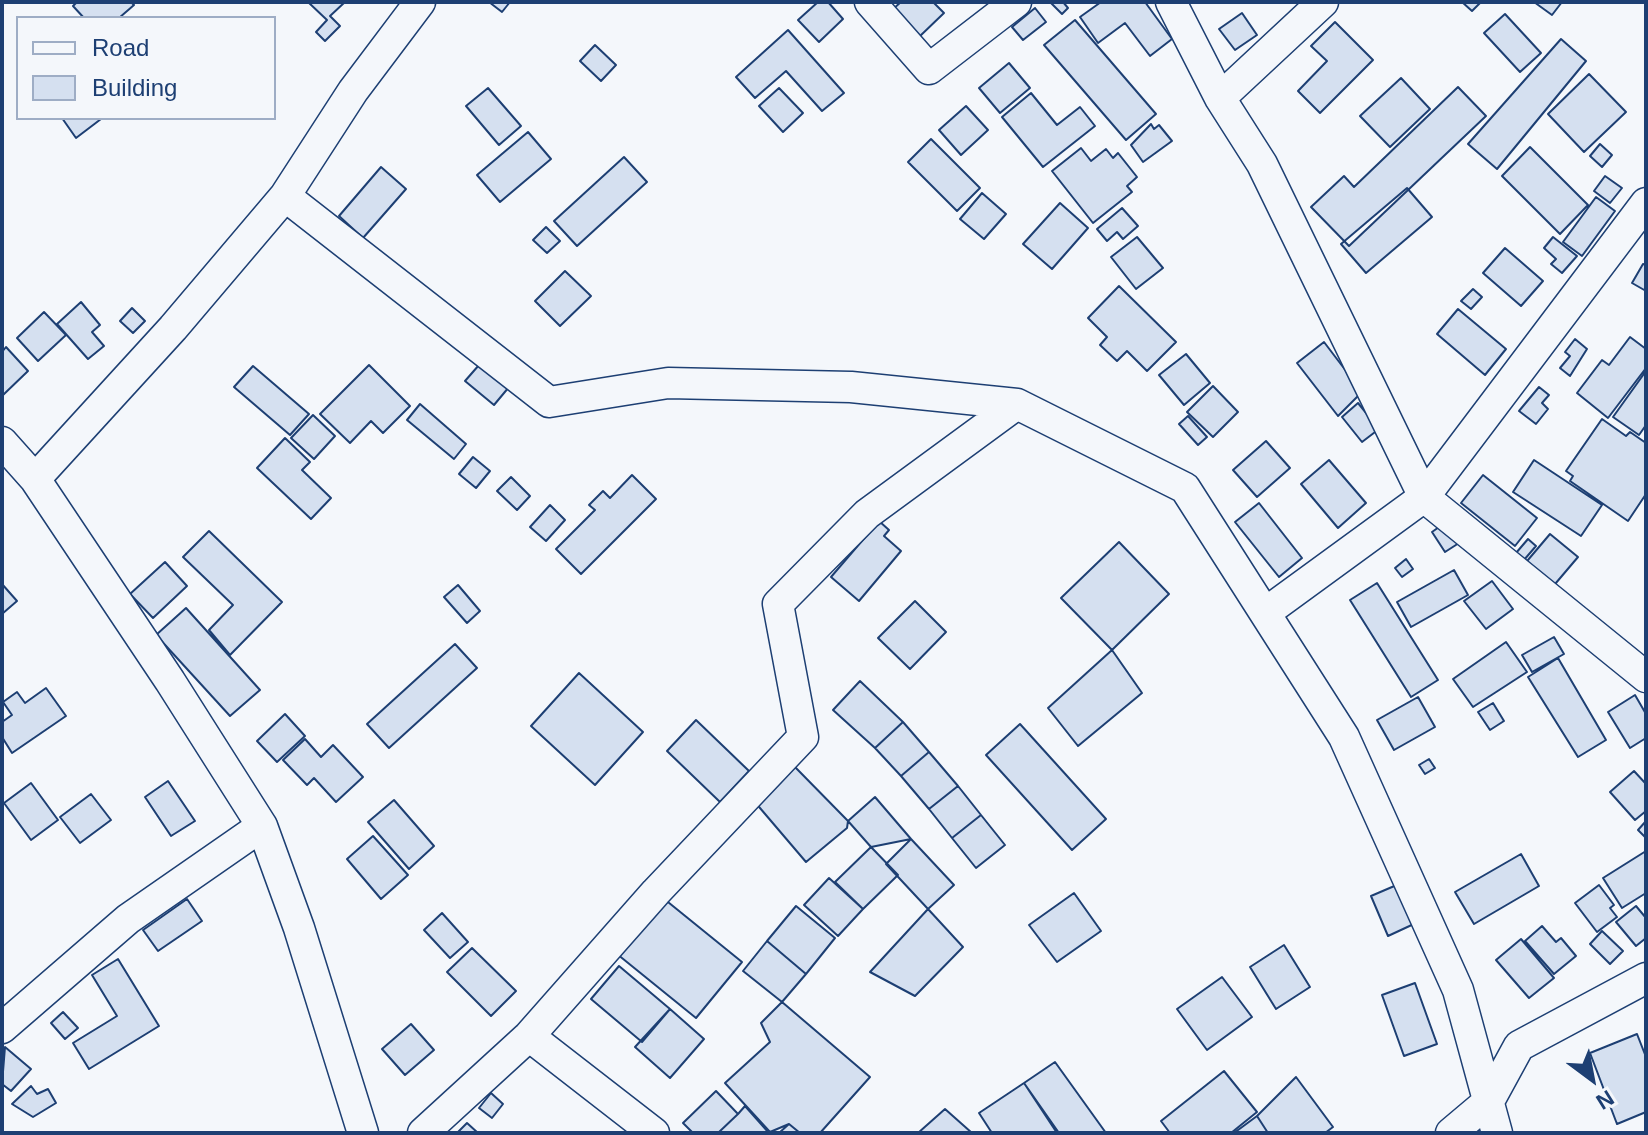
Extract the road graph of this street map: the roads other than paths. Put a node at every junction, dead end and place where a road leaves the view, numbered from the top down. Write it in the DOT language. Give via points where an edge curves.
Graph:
graph roads {
  1 [pos="420,2"];
  2 [pos="870,2"];
  3 [pos="1016,2"];
  4 [pos="1171,2"];
  5 [pos="1323,2"];
  6 [pos="1220,98"];
  7 [pos="285,196"];
  8 [pos="1646,203"];
  9 [pos="1017,404"];
  10 [pos="2,442"];
  11 [pos="35,479"];
  12 [pos="1424,497"];
  13 [pos="1265,613"];
  14 [pos="1646,677"];
  15 [pos="262,826"];
  16 [pos="1646,978"];
  17 [pos="2,1028"];
  18 [pos="529,1036"];
  19 [pos="1489,1101"];
  20 [pos="363,1133"];
  21 [pos="423,1133"];
  22 [pos="654,1133"];
  23 [pos="1451,1133"];
  24 [pos="1497,1133"];
  1 -- 7 [label="street" via="353,91"];
  2 -- 3 [label="street" via="929,69"];
  4 -- 6 [label="street"];
  5 -- 6 [label="street"];
  6 -- 12 [label="street" via="1262,164"];
  7 -- 9 [label="street" via="549,402 668,383 851,387"];
  7 -- 11 [label="street"];
  8 -- 12 [label="street"];
  9 -- 13 [label="street" via="1185,488"];
  9 -- 18 [label="street" via="867,514 778,604 803,737"];
  10 -- 11 [label="street"];
  11 -- 15 [label="street"];
  12 -- 13 [label="street"];
  12 -- 14 [label="street"];
  13 -- 19 [label="street" via="1344,737 1458,990"];
  15 -- 17 [label="street" via="128,919"];
  15 -- 20 [label="street"];
  16 -- 19 [label="street" via="1519,1046"];
  18 -- 21 [label="street"];
  18 -- 22 [label="street"];
  19 -- 23 [label="street"];
  19 -- 24 [label="street"];
}
